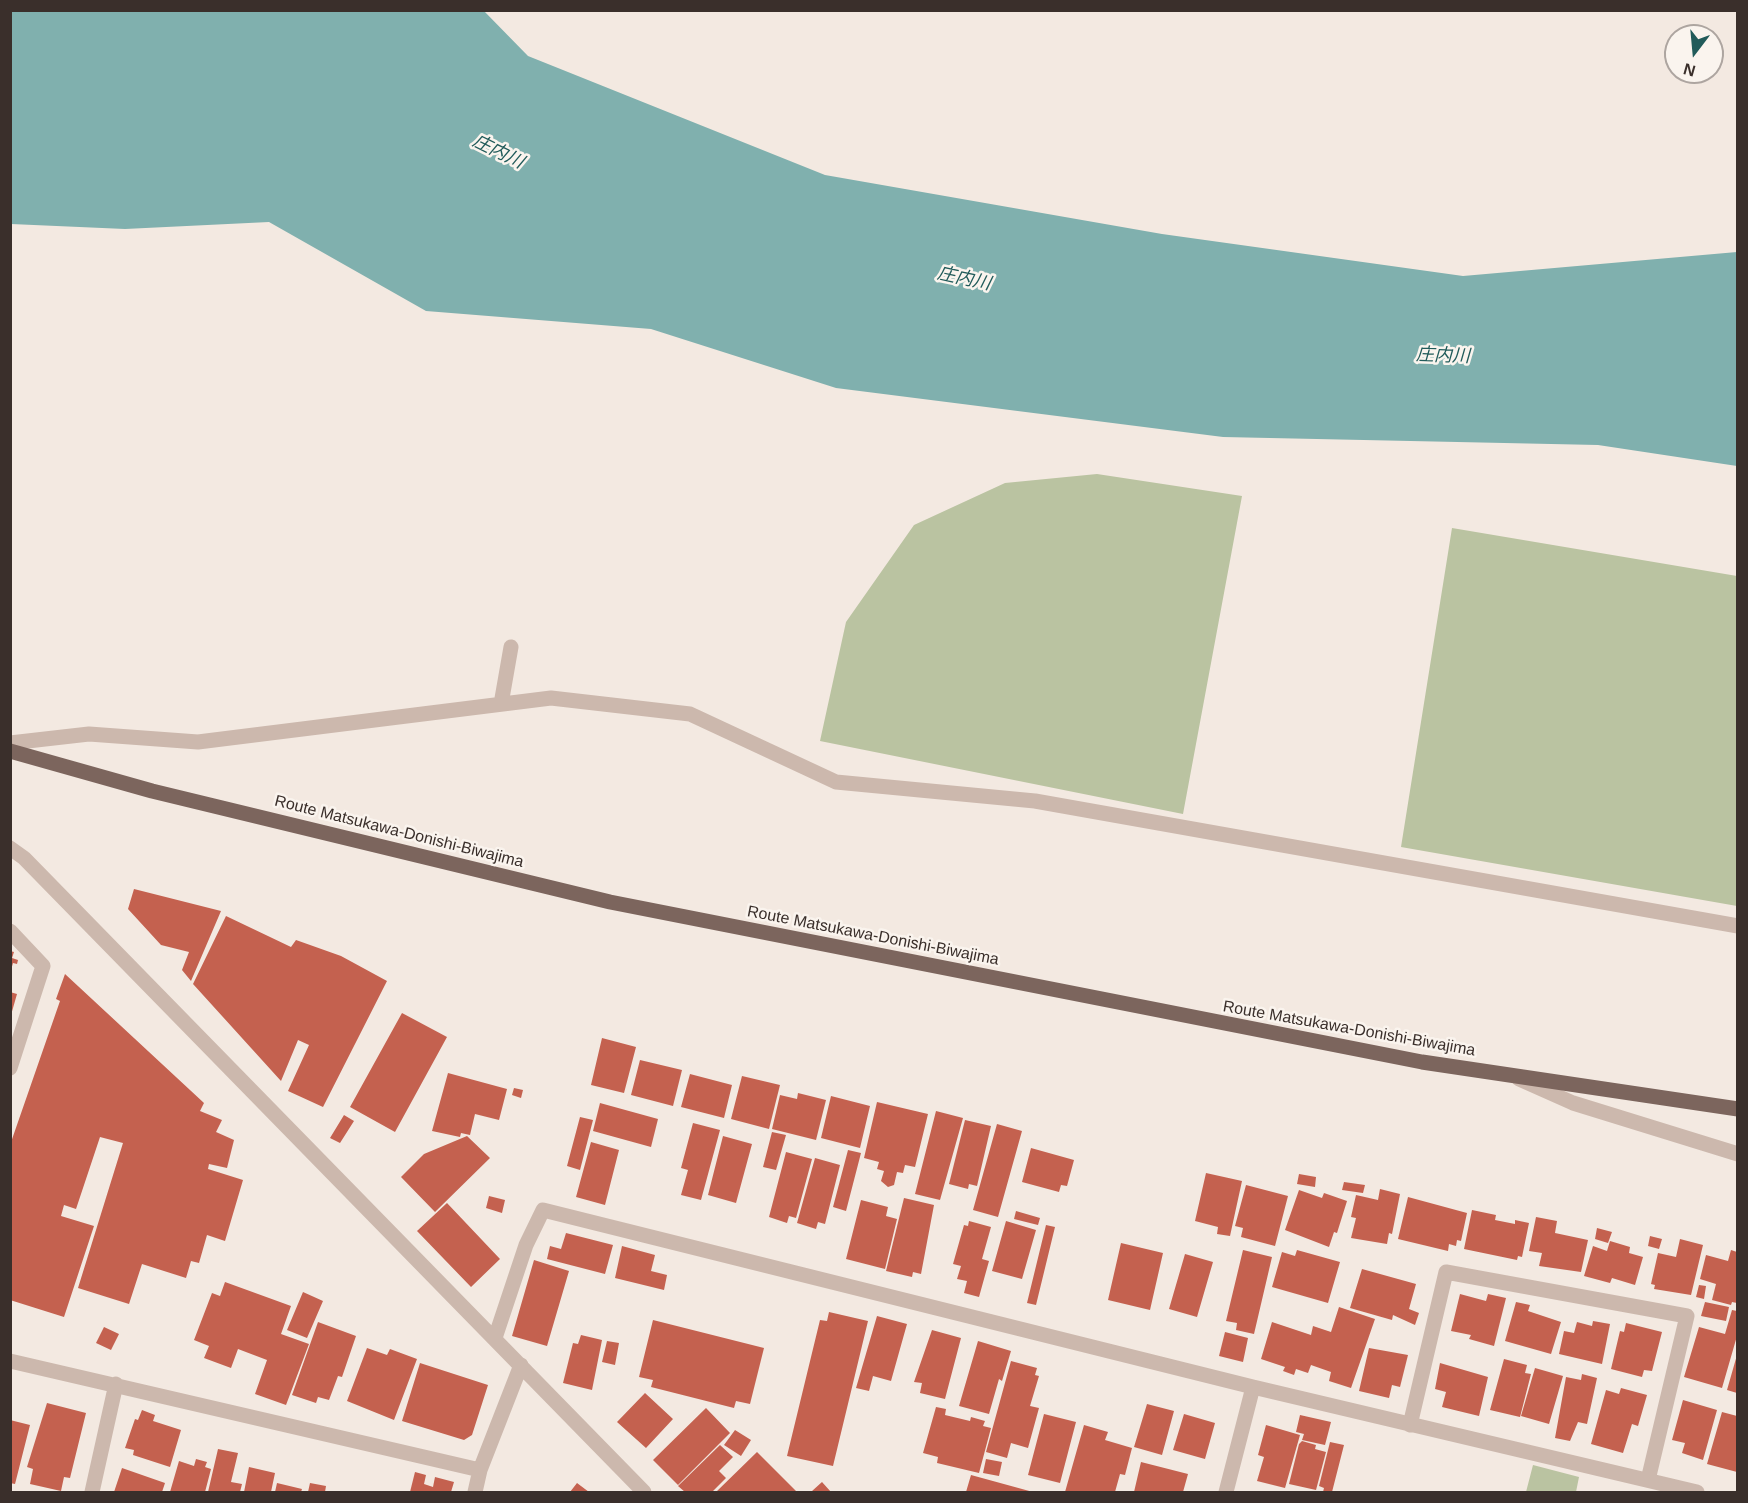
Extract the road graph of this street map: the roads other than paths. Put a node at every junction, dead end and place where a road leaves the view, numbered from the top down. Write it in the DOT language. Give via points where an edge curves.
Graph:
graph roads {
  1 [pos="511,647"];
  2 [pos="501,704"];
  3 [pos="10,743"];
  4 [pos="10,752"];
  5 [pos="10,848"];
  6 [pos="1737,926"];
  7 [pos="10,931"];
  8 [pos="10,1068"];
  9 [pos="1512,1076"];
  10 [pos="1737,1109"];
  11 [pos="1737,1154"];
  12 [pos="495,1338"];
  13 [pos="10,1361"];
  14 [pos="521,1365"];
  15 [pos="116,1384"];
  16 [pos="1253,1387"];
  17 [pos="1410,1425"];
  18 [pos="480,1470"];
  19 [pos="1648,1480"];
  20 [pos="92,1492"];
  21 [pos="475,1492"];
  22 [pos="644,1492"];
  23 [pos="1226,1492"];
  24 [pos="1697,1492"];
  1 -- 2 [label="street"];
  2 -- 3 [label="street" via="198,742 89,734"];
  2 -- 6 [label="street" via="551,698 690,714 836,782 1035,801"];
  4 -- 9 [label="main road, Route Matsukawa-Donishi-Biwajima" via="152,791 610,902 1273,1034"];
  5 -- 12 [label="street"];
  7 -- 8 [label="street" via="43,966"];
  9 -- 10 [label="main road, Route Matsukawa-Donishi-Biwajima"];
  9 -- 11 [label="street" via="1572,1103"];
  12 -- 14 [label="street"];
  12 -- 16 [label="street" via="526,1245 543,1209"];
  13 -- 15 [label="street"];
  14 -- 18 [label="street"];
  14 -- 22 [label="street"];
  15 -- 18 [label="street"];
  15 -- 20 [label="street"];
  16 -- 17 [label="street"];
  16 -- 23 [label="street"];
  17 -- 19 [label="street"];
  17 -- 19 [label="street" via="1446,1272 1687,1316"];
  18 -- 21 [label="street"];
  19 -- 24 [label="street"];
}
